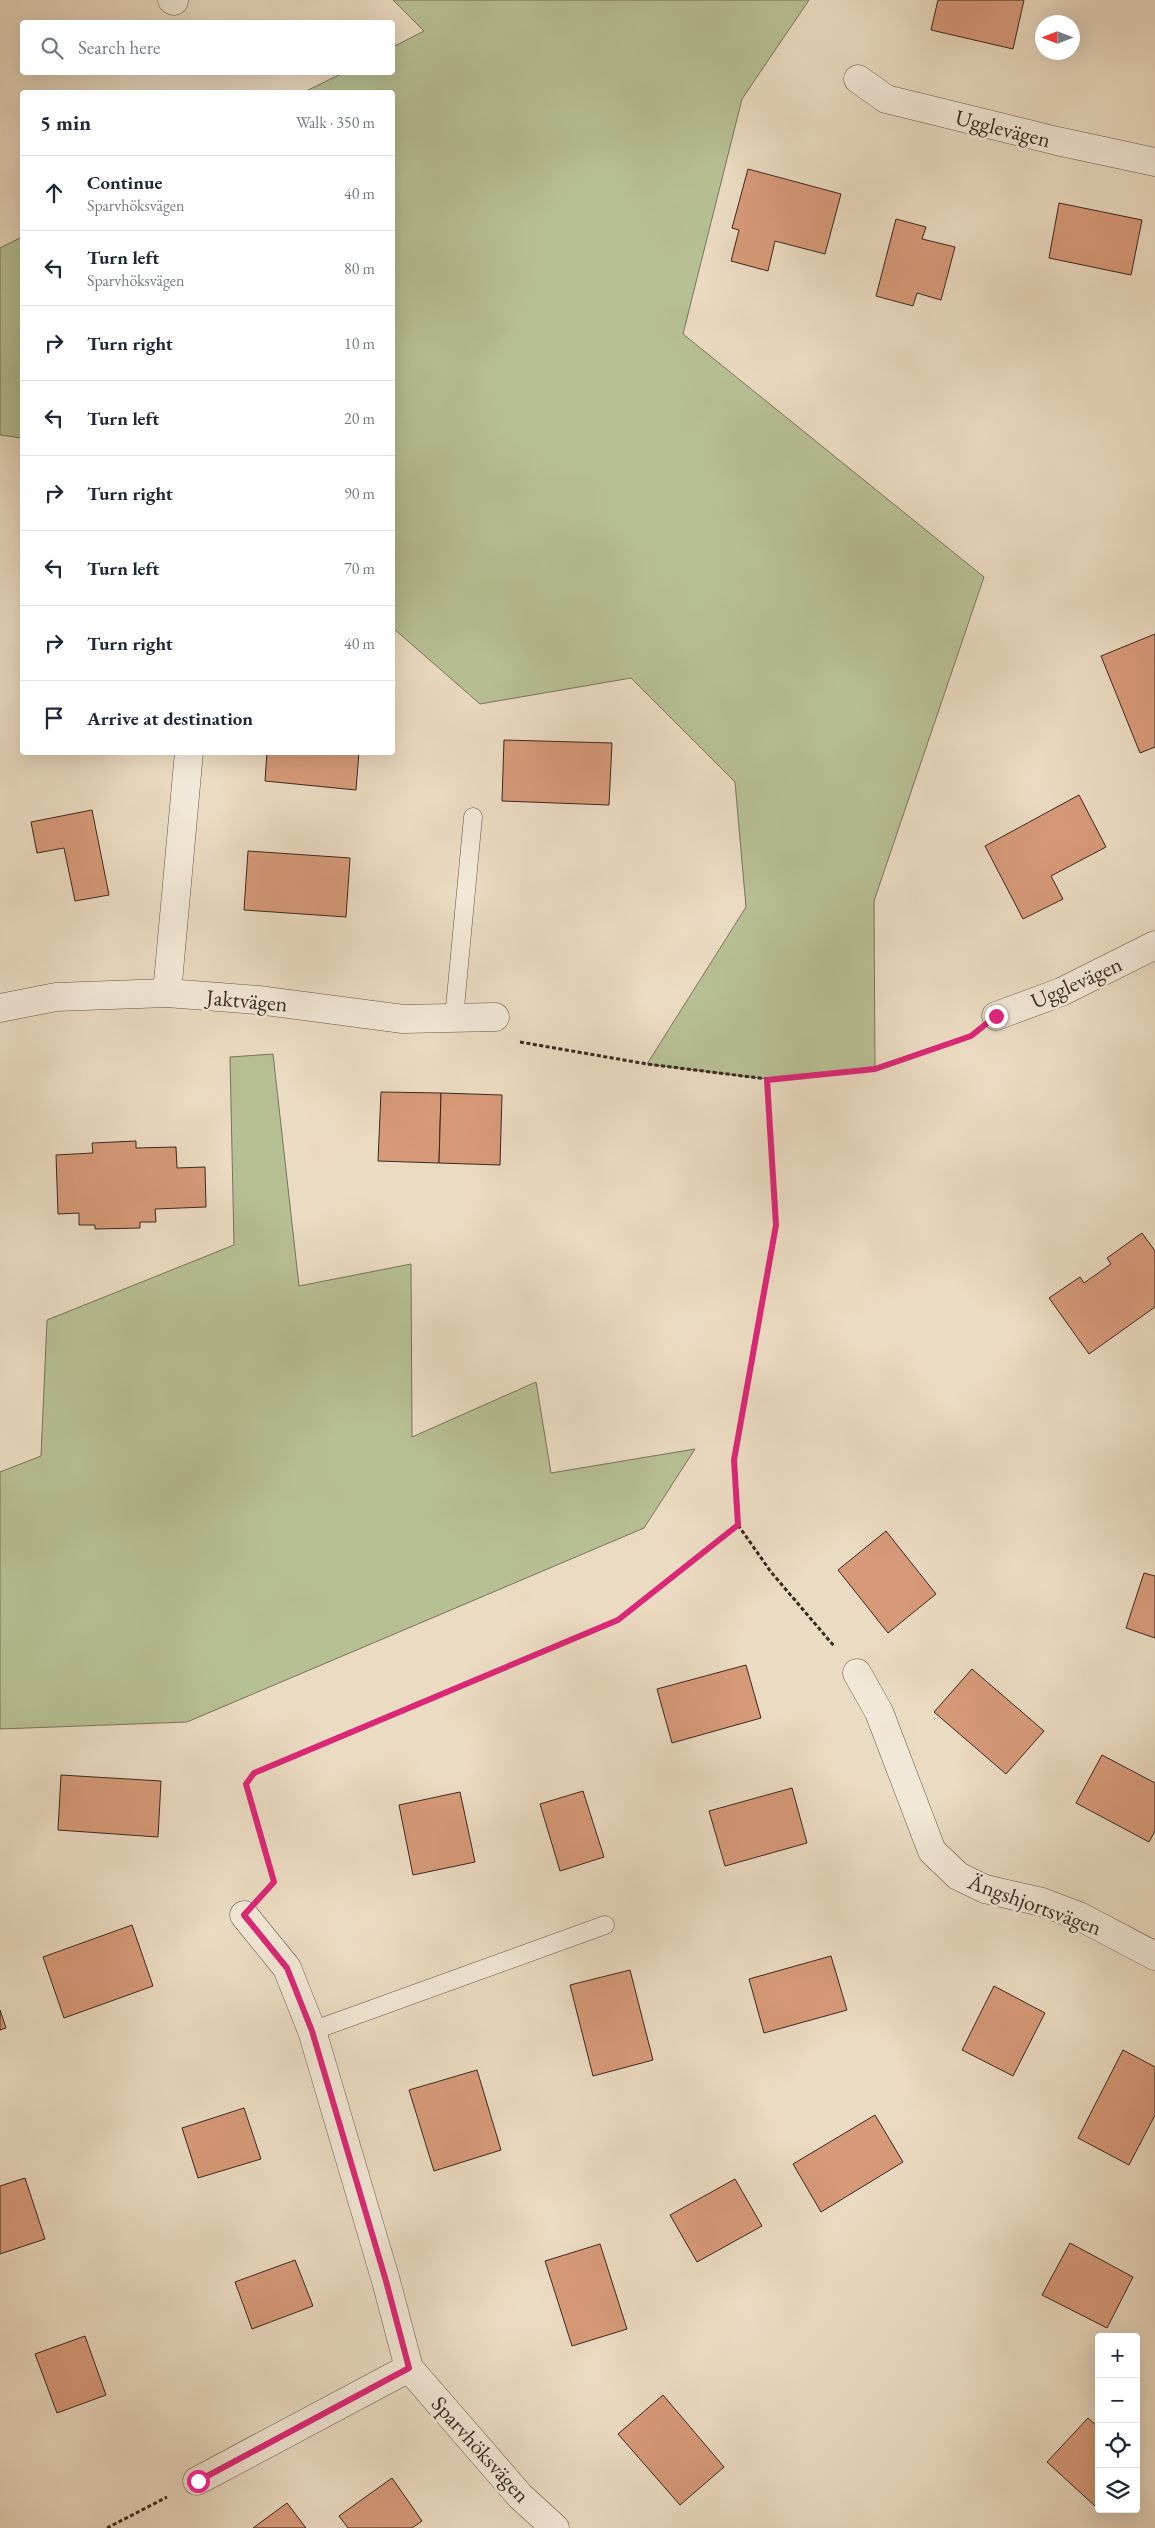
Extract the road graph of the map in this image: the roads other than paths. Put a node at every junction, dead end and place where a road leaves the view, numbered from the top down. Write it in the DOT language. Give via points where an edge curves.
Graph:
graph roads {
  1 [pos="858,79"];
  2 [pos="1155,162"];
  3 [pos="189,755"];
  4 [pos="472,817"];
  5 [pos="1155,945"];
  6 [pos="167,993"];
  7 [pos="0,1008"];
  8 [pos="996,1016"];
  9 [pos="495,1017"];
  10 [pos="454,1018"];
  11 [pos="857,1673"];
  12 [pos="244,1915"];
  13 [pos="605,1925"];
  14 [pos="1155,1956"];
  15 [pos="312,2031"];
  16 [pos="409,2368"];
  17 [pos="198,2481"];
  18 [pos="555,2528"];
  1 -- 2 [label="street, Ugglevägen" via="886,99 1057,142"];
  3 -- 6 [label="street"];
  4 -- 10 [label="lane"];
  5 -- 8 [label="street, Ugglevägen" via="1061,992"];
  6 -- 7 [label="street, Jaktvägen" via="56,997"];
  6 -- 10 [label="street, Jaktvägen" via="258,1000 403,1019"];
  9 -- 10 [label="street, Jaktvägen"];
  11 -- 14 [label="street, Ängshjortsvägen" via="879,1712 932,1851 958,1876 985,1889 1042,1902 1079,1916"];
  12 -- 15 [label="street, Sparvhöksvägen" via="287,1968"];
  13 -- 15 [label="lane"];
  15 -- 16 [label="street, Sparvhöksvägen"];
  16 -- 17 [label="street"];
  16 -- 18 [label="street, Sparvhöksvägen" via="520,2496"];
}
